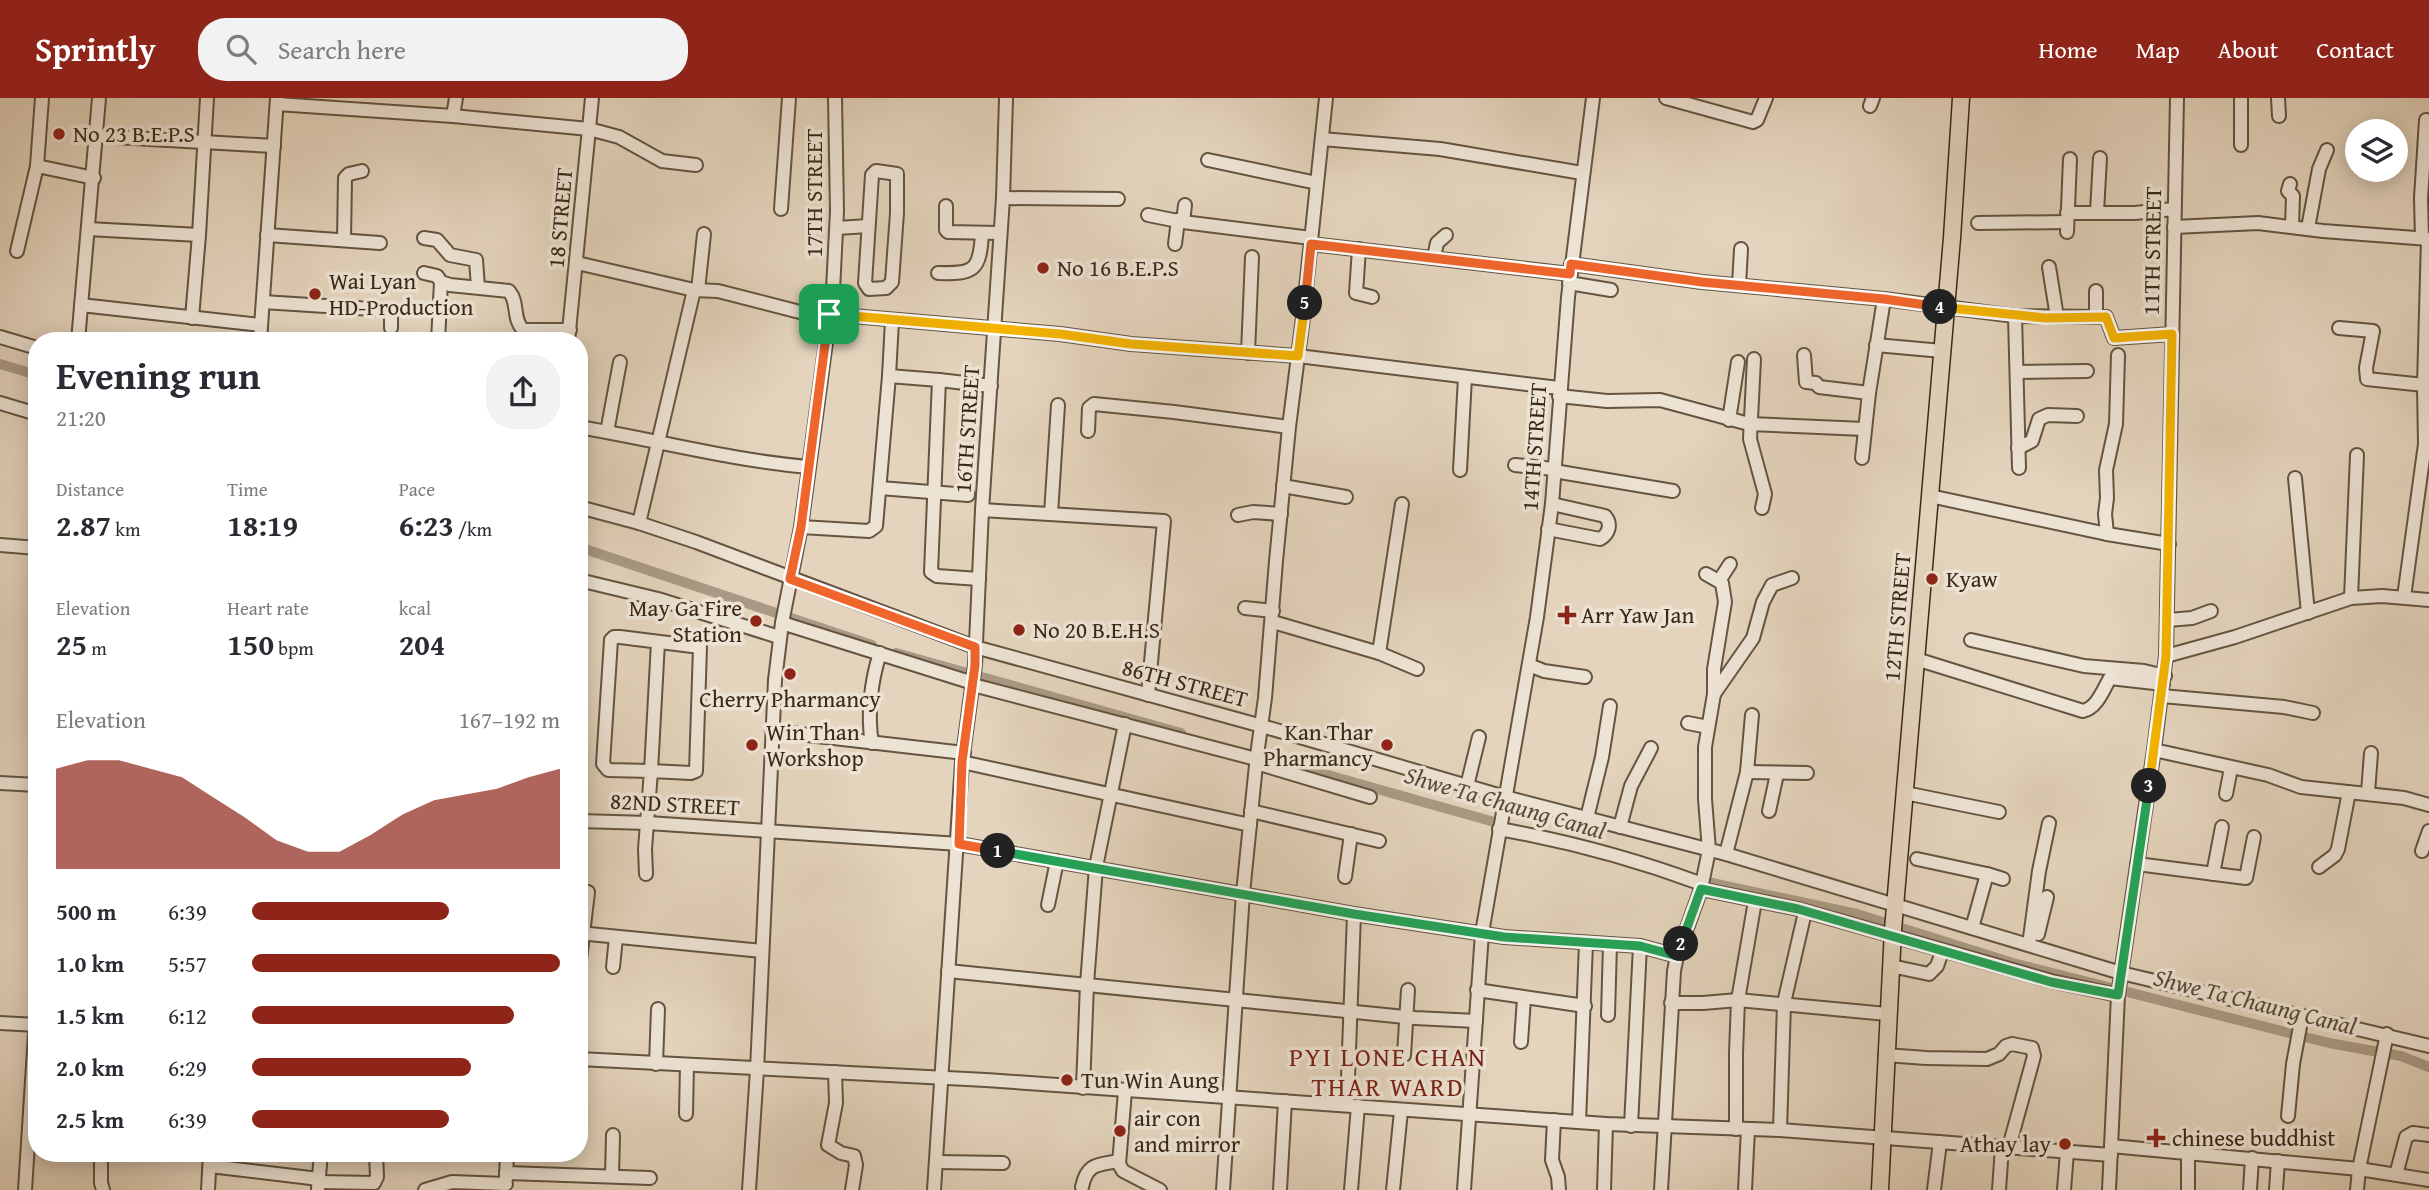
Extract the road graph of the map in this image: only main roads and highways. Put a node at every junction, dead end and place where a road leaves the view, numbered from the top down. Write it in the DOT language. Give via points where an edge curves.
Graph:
graph roads {
  1 [pos="1961,98"];
  2 [pos="1880,1190"];
  1 -- 2 [label="main road, 12TH STREET" via="1887,1014"];
}
